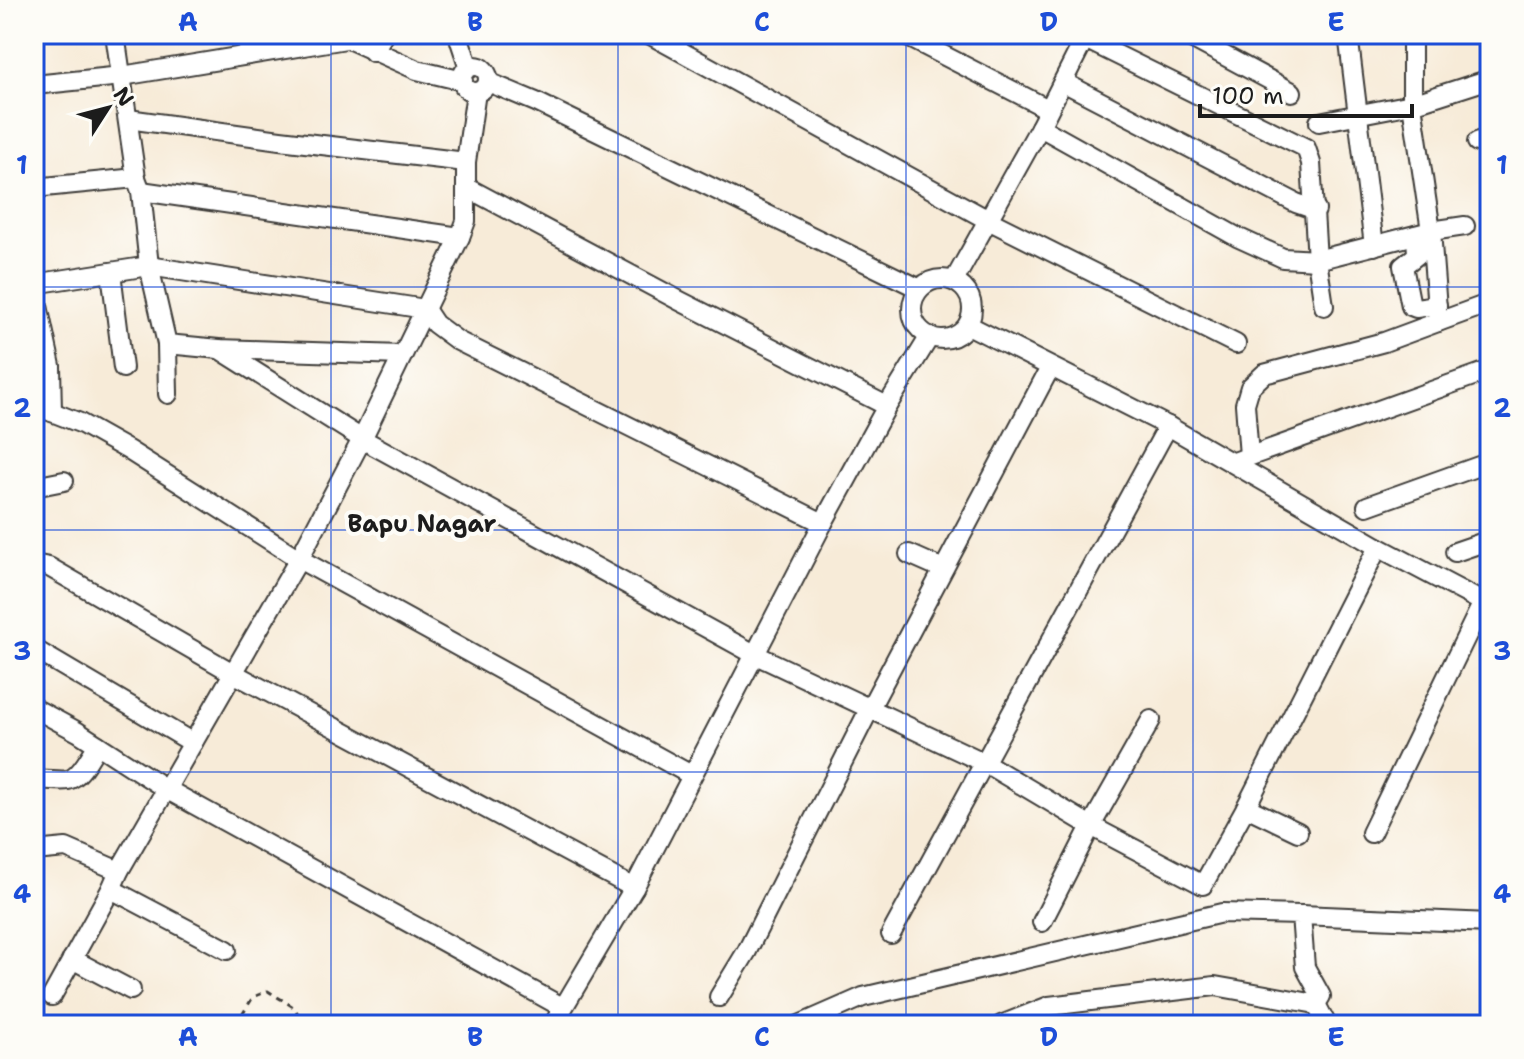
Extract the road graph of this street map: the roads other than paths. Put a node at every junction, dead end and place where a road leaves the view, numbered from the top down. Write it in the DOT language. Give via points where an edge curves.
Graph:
graph roads {
  1 [pos="115,34"];
  2 [pos="384,34"];
  3 [pos="461,34"];
  4 [pos="649,34"];
  5 [pos="902,34"];
  6 [pos="1184,34"];
  7 [pos="1348,34"];
  8 [pos="1412,34"];
  9 [pos="1086,36"];
  10 [pos="342,37"];
  11 [pos="373,52"];
  12 [pos="122,76"];
  13 [pos="1490,79"];
  14 [pos="474,81"];
  15 [pos="1063,82"];
  16 [pos="34,85"];
  17 [pos="1292,92"];
  18 [pos="1412,104"];
  19 [pos="1048,109"];
  20 [pos="1357,114"];
  21 [pos="128,119"];
  22 [pos="1319,122"];
  23 [pos="1040,127"];
  24 [pos="466,162"];
  25 [pos="138,185"];
  26 [pos="466,187"];
  27 [pos="34,188"];
  28 [pos="1316,210"];
  29 [pos="988,220"];
  30 [pos="1465,226"];
  31 [pos="1424,233"];
  32 [pos="460,237"];
  33 [pos="1374,246"];
  34 [pos="1317,260"];
  35 [pos="149,266"];
  36 [pos="111,272"];
  37 [pos="954,281"];
  38 [pos="34,285"];
  39 [pos="918,288"];
  40 [pos="1490,303"];
  41 [pos="1324,306"];
  42 [pos="425,309"];
  43 [pos="1437,314"];
  44 [pos="968,325"];
  45 [pos="930,336"];
  46 [pos="167,344"];
  47 [pos="1236,344"];
  48 [pos="219,349"];
  49 [pos="402,355"];
  50 [pos="123,368"];
  51 [pos="1050,368"];
  52 [pos="1490,370"];
  53 [pos="168,394"];
  54 [pos="34,405"];
  55 [pos="887,406"];
  56 [pos="52,412"];
  57 [pos="1168,426"];
  58 [pos="362,439"];
  59 [pos="1242,459"];
  60 [pos="1490,462"];
  61 [pos="64,481"];
  62 [pos="34,487"];
  63 [pos="1367,506"];
  64 [pos="823,523"];
  65 [pos="1490,540"];
  66 [pos="1378,547"];
  67 [pos="1455,552"];
  68 [pos="909,554"];
  69 [pos="299,559"];
  70 [pos="34,564"];
  71 [pos="943,569"];
  72 [pos="1487,604"];
  73 [pos="34,649"];
  74 [pos="756,655"];
  75 [pos="233,673"];
  76 [pos="34,708"];
  77 [pos="870,708"];
  78 [pos="1151,720"];
  79 [pos="193,743"];
  80 [pos="98,745"];
  81 [pos="985,763"];
  82 [pos="691,775"];
  83 [pos="34,780"];
  84 [pos="166,789"];
  85 [pos="1246,807"];
  86 [pos="1091,826"];
  87 [pos="1298,832"];
  88 [pos="1371,833"];
  89 [pos="34,851"];
  90 [pos="119,871"];
  91 [pos="634,888"];
  92 [pos="111,889"];
  93 [pos="1301,915"];
  94 [pos="1042,922"];
  95 [pos="1490,923"];
  96 [pos="891,934"];
  97 [pos="227,950"];
  98 [pos="72,959"];
  99 [pos="131,990"];
  100 [pos="52,996"];
  101 [pos="719,997"];
  102 [pos="1316,1004"];
  103 [pos="562,1007"];
  104 [pos="553,1025"];
  105 [pos="799,1025"];
  106 [pos="1001,1025"];
  107 [pos="1327,1025"];
  1 -- 12 [label="street"];
  2 -- 11 [label="street"];
  3 -- 14 [label="street"];
  4 -- 29 [label="street"];
  5 -- 19 [label="street"];
  6 -- 17 [label="street"];
  7 -- 20 [label="street"];
  8 -- 18 [label="street"];
  9 -- 15 [label="street"];
  9 -- 28 [label="street" via="1303,146 1310,156"];
  10 -- 11 [label="street"];
  10 -- 12 [label="street"];
  11 -- 14 [label="street" via="417,70"];
  12 -- 16 [label="street"];
  12 -- 21 [label="street"];
  13 -- 18 [label="street"];
  14 -- 24 [label="street"];
  14 -- 39 [label="street" via="536,102"];
  15 -- 19 [label="street"];
  15 -- 28 [label="street"];
  18 -- 20 [label="street"];
  18 -- 31 [label="street"];
  19 -- 23 [label="street"];
  20 -- 22 [label="street"];
  20 -- 33 [label="street"];
  21 -- 24 [label="street"];
  21 -- 25 [label="street"];
  23 -- 29 [label="street"];
  23 -- 34 [label="street" via="1270,253"];
  24 -- 26 [label="street"];
  25 -- 27 [label="street"];
  25 -- 32 [label="street"];
  25 -- 35 [label="street"];
  26 -- 32 [label="street" via="466,221"];
  26 -- 55 [label="street"];
  28 -- 34 [label="street"];
  29 -- 37 [label="street"];
  29 -- 47 [label="street"];
  30 -- 31 [label="street"];
  31 -- 33 [label="street"];
  31 -- 43 [label="street"];
  31 -- 43 [label="street" via="1417,255 1403,266 1411,306"];
  32 -- 42 [label="street"];
  33 -- 34 [label="street"];
  34 -- 41 [label="street"];
  35 -- 36 [label="street"];
  35 -- 42 [label="street"];
  35 -- 46 [label="street"];
  36 -- 38 [label="street"];
  36 -- 50 [label="street"];
  37 -- 39 [label="street" via="932,280"];
  37 -- 44 [label="street" via="971,300"];
  38 -- 56 [label="street" via="51,366"];
  39 -- 45 [label="street" via="913,319"];
  40 -- 43 [label="street"];
  42 -- 49 [label="street"];
  42 -- 64 [label="street" via="458,341"];
  43 -- 59 [label="street" via="1384,342 1264,374 1250,387 1245,404"];
  44 -- 45 [label="street" via="951,338"];
  44 -- 51 [label="street"];
  45 -- 55 [label="street"];
  46 -- 48 [label="street"];
  46 -- 53 [label="street"];
  48 -- 49 [label="street"];
  48 -- 58 [label="street"];
  49 -- 58 [label="street"];
  51 -- 57 [label="street"];
  51 -- 71 [label="street"];
  52 -- 59 [label="street"];
  54 -- 56 [label="street"];
  55 -- 64 [label="street"];
  56 -- 69 [label="street" via="128,450"];
  57 -- 59 [label="street"];
  57 -- 81 [label="street"];
  58 -- 69 [label="street"];
  58 -- 74 [label="street"];
  59 -- 66 [label="street"];
  60 -- 63 [label="street"];
  61 -- 62 [label="street"];
  64 -- 74 [label="street"];
  65 -- 67 [label="street"];
  66 -- 72 [label="street"];
  66 -- 85 [label="street"];
  68 -- 71 [label="street"];
  69 -- 75 [label="street"];
  69 -- 82 [label="street"];
  70 -- 75 [label="street" via="49,567"];
  71 -- 77 [label="street"];
  72 -- 88 [label="street"];
  73 -- 79 [label="street"];
  74 -- 77 [label="street"];
  74 -- 82 [label="street"];
  75 -- 79 [label="street"];
  75 -- 91 [label="street"];
  76 -- 80 [label="street"];
  77 -- 81 [label="street"];
  77 -- 101 [label="street"];
  78 -- 86 [label="street"];
  79 -- 84 [label="street"];
  80 -- 83 [label="street" via="76,776"];
  80 -- 84 [label="street"];
  81 -- 86 [label="street"];
  81 -- 96 [label="street"];
  82 -- 91 [label="street"];
  84 -- 90 [label="street"];
  84 -- 103 [label="street"];
  85 -- 86 [label="street" via="1203,885"];
  85 -- 87 [label="street"];
  86 -- 94 [label="street"];
  89 -- 90 [label="street" via="66,848"];
  90 -- 92 [label="street"];
  91 -- 103 [label="street"];
  92 -- 97 [label="street"];
  92 -- 98 [label="street"];
  93 -- 95 [label="street"];
  93 -- 102 [label="street" via="1305,967 1321,996"];
  93 -- 105 [label="street" via="1222,913 863,997"];
  98 -- 99 [label="street"];
  98 -- 100 [label="street"];
  102 -- 106 [label="street" via="1215,986 1049,1006"];
  102 -- 107 [label="street"];
  103 -- 104 [label="street"];
}
